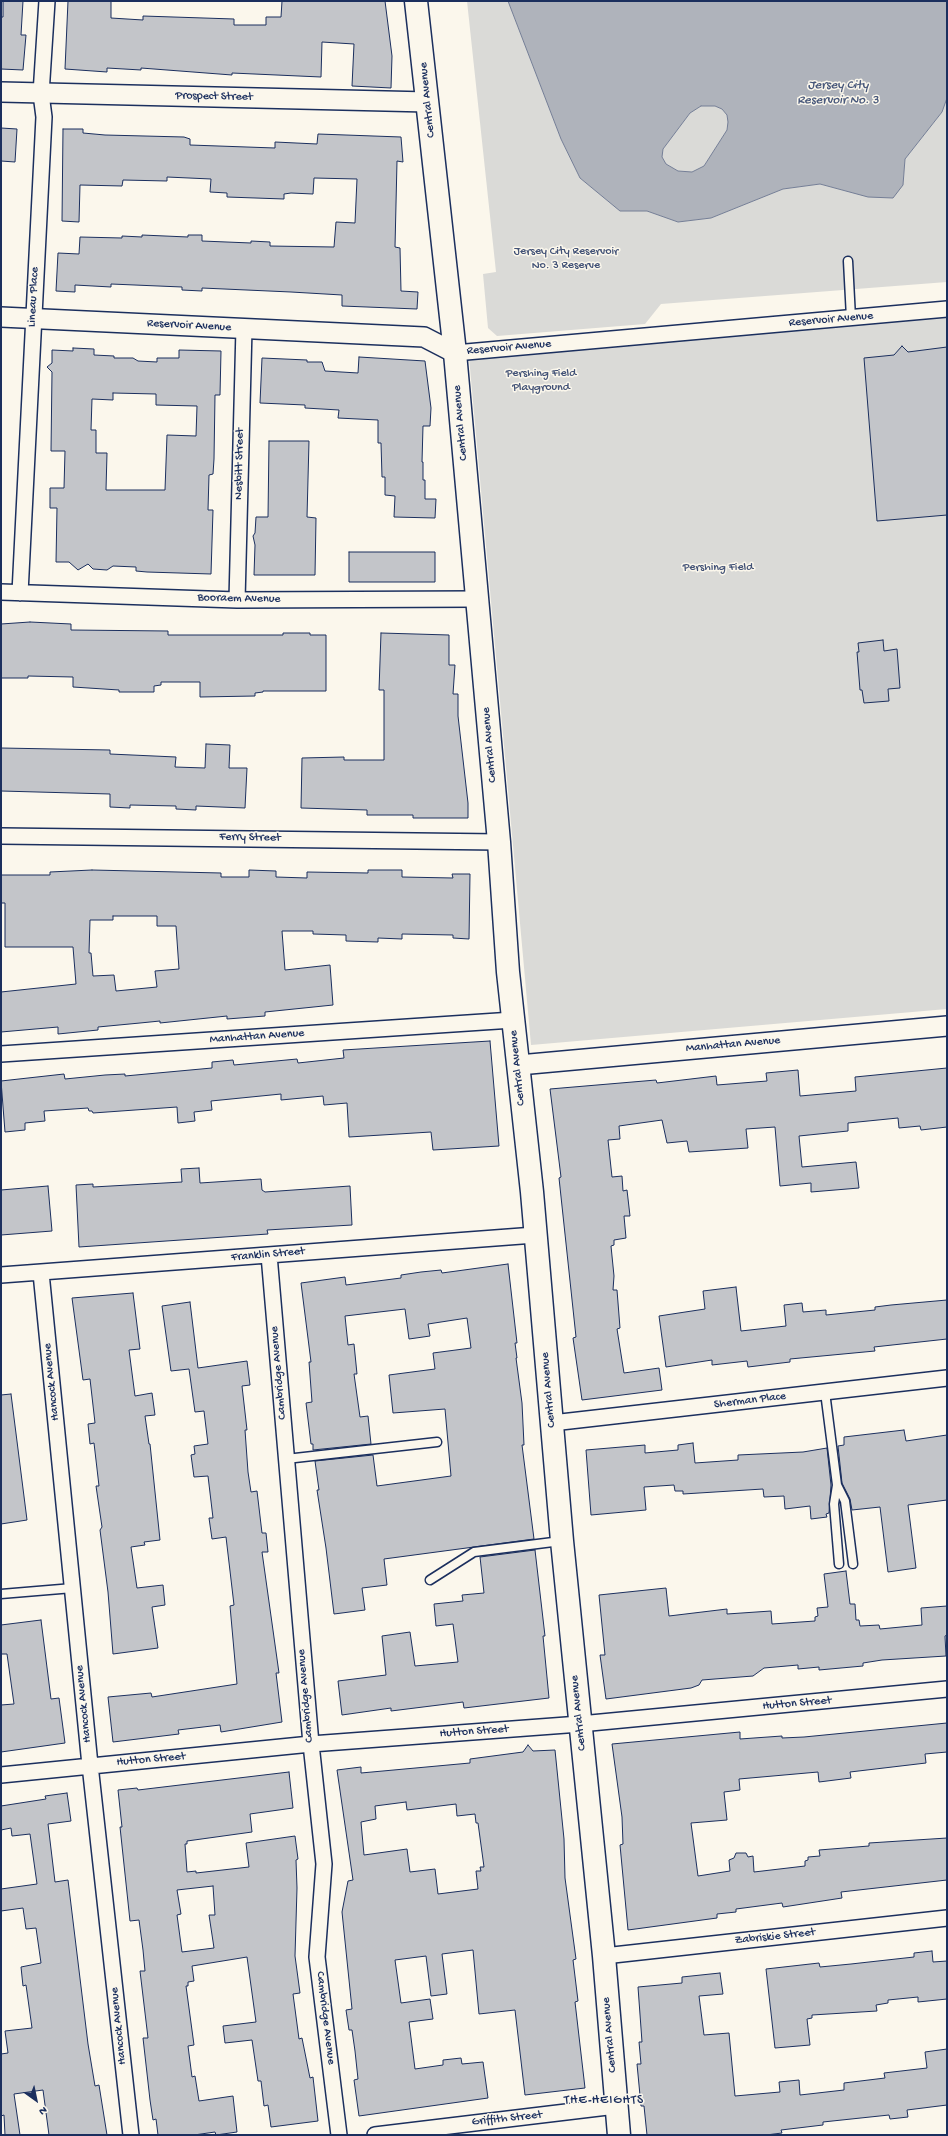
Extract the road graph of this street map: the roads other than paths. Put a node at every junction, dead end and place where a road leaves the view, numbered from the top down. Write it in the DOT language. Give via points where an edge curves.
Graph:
graph roads {
  1 [pos="47,1"];
  2 [pos="416,1"];
  3 [pos="1,92"];
  4 [pos="41,94"];
  5 [pos="428,102"];
  6 [pos="848,261"];
  7 [pos="947,310"];
  8 [pos="1,317"];
  9 [pos="851,318"];
  10 [pos="32,319"];
  11 [pos="244,328"];
  12 [pos="455,353"];
  13 [pos="1,592"];
  14 [pos="20,593"];
  15 [pos="477,599"];
  16 [pos="237,600"];
  17 [pos="1,836"];
  18 [pos="500,842"];
  19 [pos="513,1020"];
  20 [pos="947,1026"];
  21 [pos="1,1054"];
  22 [pos="519,1065"];
  23 [pos="535,1235"];
  24 [pos="269,1255"];
  25 [pos="41,1273"];
  26 [pos="1,1275"];
  27 [pos="947,1378"];
  28 [pos="825,1392"];
  29 [pos="552,1423"];
  30 [pos="437,1442"];
  31 [pos="286,1459"];
  32 [pos="837,1485"];
  33 [pos="562,1541"];
  34 [pos="839,1564"];
  35 [pos="853,1564"];
  36 [pos="430,1580"];
  37 [pos="73,1588"];
  38 [pos="1,1594"];
  39 [pos="947,1690"];
  40 [pos="580,1724"];
  41 [pos="311,1744"];
  42 [pos="90,1765"];
  43 [pos="1,1775"];
  44 [pos="947,1918"];
  45 [pos="604,1956"];
  46 [pos="616,2106"];
  47 [pos="131,2135"];
  48 [pos="339,2135"];
  49 [pos="374,2135"];
  50 [pos="619,2135"];
  1 -- 4 [label="street, Lineau Place"];
  2 -- 5 [label="main road, Central Avenue"];
  3 -- 4 [label="street, Prospect Street"];
  4 -- 5 [label="street, Prospect Street"];
  4 -- 10 [label="street, Lineau Place" via="44,118"];
  5 -- 12 [label="main road, Central Avenue"];
  6 -- 9 [label="lane"];
  7 -- 9 [label="street, Reservoir Avenue"];
  8 -- 10 [label="street, Reservoir Avenue"];
  9 -- 12 [label="street, Reservoir Avenue"];
  10 -- 11 [label="street, Reservoir Avenue"];
  10 -- 14 [label="street, Lineau Place"];
  11 -- 12 [label="street, Reservoir Avenue" via="424,337"];
  11 -- 16 [label="street, Nesbitt Street"];
  12 -- 15 [label="main road, Central Avenue"];
  13 -- 14 [label="street, Booraem Avenue"];
  14 -- 16 [label="street, Booraem Avenue"];
  15 -- 16 [label="street, Booraem Avenue"];
  15 -- 18 [label="main road, Central Avenue"];
  17 -- 18 [label="street, Ferry Street"];
  18 -- 19 [label="main road, Central Avenue"];
  19 -- 21 [label="street, Manhattan Avenue"];
  19 -- 22 [label="main road, Central Avenue"];
  20 -- 22 [label="street, Manhattan Avenue"];
  22 -- 23 [label="main road, Central Avenue"];
  23 -- 24 [label="street, Franklin Street"];
  23 -- 29 [label="main road, Central Avenue"];
  24 -- 25 [label="street, Franklin Street"];
  24 -- 31 [label="street, Cambridge Avenue"];
  25 -- 26 [label="street, Franklin Street"];
  25 -- 37 [label="street, Hancock Avenue"];
  27 -- 28 [label="street, Sherman Place"];
  28 -- 29 [label="street, Sherman Place"];
  28 -- 32 [label="lane"];
  29 -- 33 [label="main road, Central Avenue"];
  30 -- 31 [label="lane"];
  31 -- 41 [label="street, Cambridge Avenue"];
  32 -- 34 [label="lane" via="834,1504"];
  32 -- 35 [label="lane" via="845,1501"];
  33 -- 36 [label="lane" via="474,1552"];
  33 -- 40 [label="main road, Central Avenue"];
  37 -- 38 [label="lane"];
  37 -- 42 [label="street, Hancock Avenue"];
  39 -- 40 [label="street, Hutton Street"];
  40 -- 41 [label="street, Hutton Street"];
  40 -- 45 [label="main road, Central Avenue"];
  41 -- 42 [label="street, Hutton Street"];
  41 -- 48 [label="street, Cambridge Avenue" via="324,1864 317,1957"];
  42 -- 43 [label="street, Hutton Street"];
  42 -- 47 [label="street, Hancock Avenue"];
  44 -- 45 [label="street, Zabriskie Street"];
  45 -- 46 [label="main road, Central Avenue"];
  46 -- 49 [label="street, Griffith Street"];
  46 -- 50 [label="main road, Central Avenue"];
}
